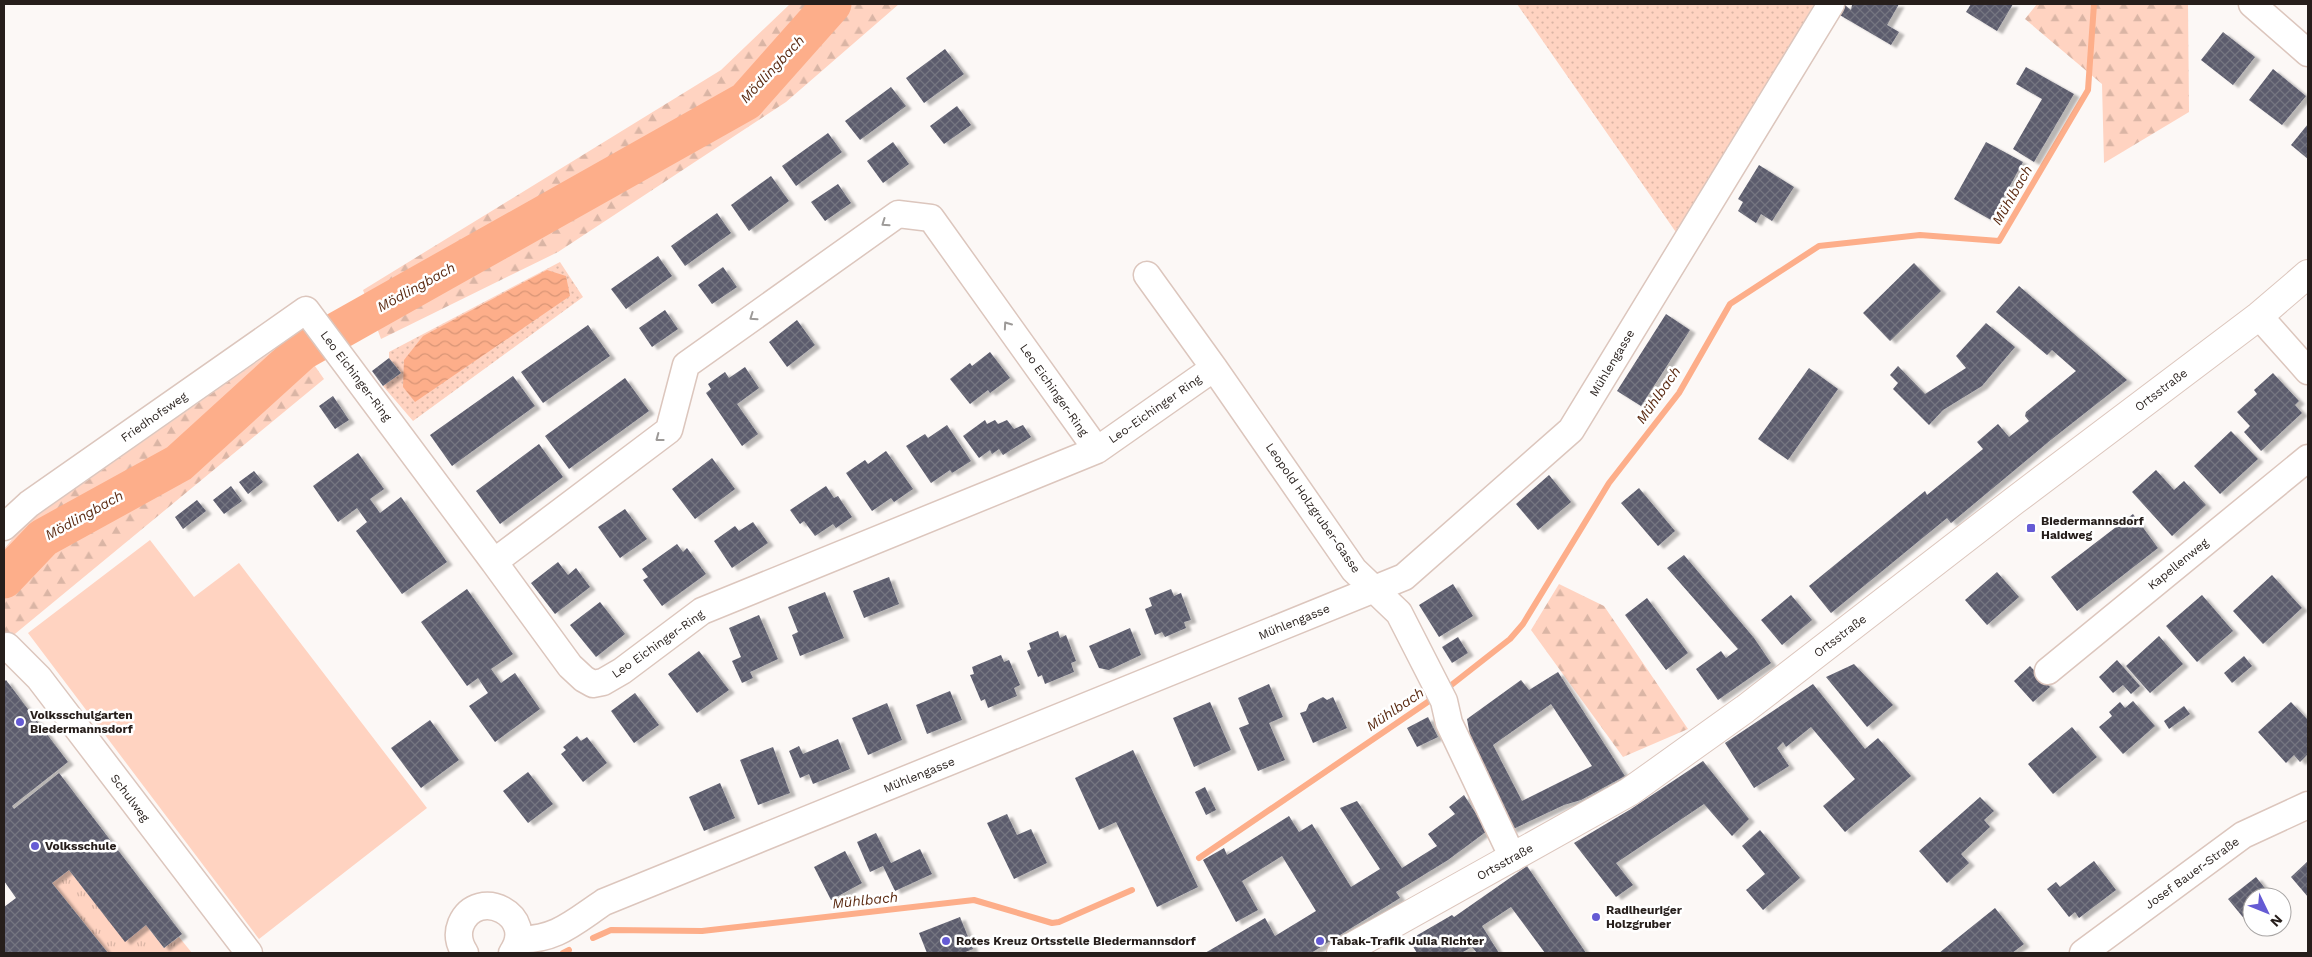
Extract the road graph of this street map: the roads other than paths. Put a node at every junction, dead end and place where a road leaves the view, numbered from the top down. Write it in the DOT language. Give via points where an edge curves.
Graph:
graph roads {
  1 [pos="1831,4"];
  2 [pos="2252,4"];
  3 [pos="2308,53"];
  4 [pos="1147,274"];
  5 [pos="2308,274"];
  6 [pos="2259,316"];
  7 [pos="312,318"];
  8 [pos="1214,368"];
  9 [pos="2308,370"];
  10 [pos="1097,450"];
  11 [pos="2308,458"];
  12 [pos="4,527"];
  13 [pos="494,562"];
  14 [pos="1373,590"];
  15 [pos="7,646"];
  16 [pos="2048,670"];
  17 [pos="2308,805"];
  18 [pos="1513,858"];
  19 [pos="515,946"];
  20 [pos="248,953"];
  21 [pos="465,953"];
  22 [pos="1341,953"];
  23 [pos="2083,953"];
  1 -- 14 [label="street, Mühlengasse" via="1570,430 1404,577"];
  2 -- 3 [label="street"];
  4 -- 8 [label="street, Leopold Holzgruber-Gasse"];
  5 -- 6 [label="street, Ortsstraße"];
  6 -- 9 [label="street"];
  6 -- 18 [label="street, Ortsstraße" via="1737,714 1629,792"];
  7 -- 12 [label="street, Friedhofsweg" via="29,504"];
  7 -- 13 [label="street, Leo Eichinger-Ring"];
  8 -- 10 [label="street, Leo-Eichinger Ring"];
  8 -- 14 [label="street, Leopold Holzgruber-Gasse" via="1354,570"];
  10 -- 13 [label="street, Leo Eichinger-Ring" via="702,611 622,671 593,684 570,666"];
  10 -- 13 [label="street, Leo Eichinger-Ring, one-way" via="931,218 898,214 686,365 669,430"];
  11 -- 16 [label="street, Kapellenweg"];
  14 -- 18 [label="street, Leopold Holzgruber-Gasse" via="1399,613 1439,693"];
  14 -- 19 [label="street, Mühlengasse" via="604,902 554,935"];
  15 -- 20 [label="street, Schulweg" via="39,678"];
  17 -- 23 [label="street, Josef Bauer-Straße" via="2243,835"];
  18 -- 22 [label="street, Ortsstraße"];
  19 -- 21 [label="street, Mühlengasse" via="516,923 506,911 486,905 468,913 459,929"];
}
